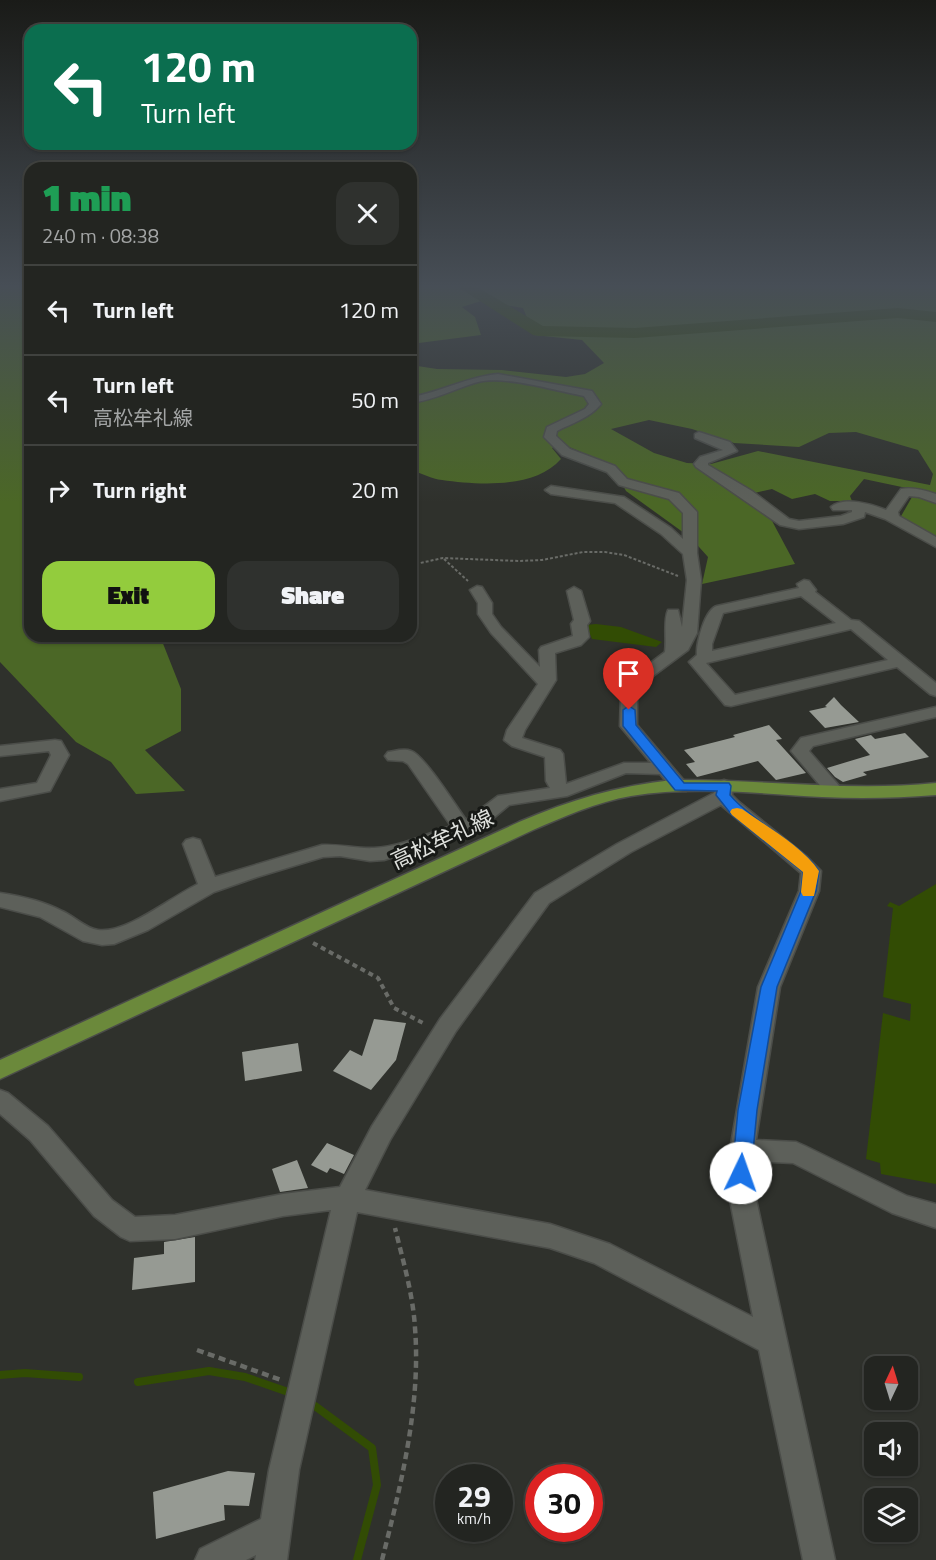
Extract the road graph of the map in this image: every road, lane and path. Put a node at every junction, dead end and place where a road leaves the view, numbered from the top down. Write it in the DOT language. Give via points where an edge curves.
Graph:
graph roads {
  1 [pos="417,399"];
  2 [pos="699,436"];
  3 [pos="551,490"];
  4 [pos="936,499"];
  5 [pos="838,507"];
  6 [pos="858,507"];
  7 [pos="894,519"];
  8 [pos="936,543"];
  9 [pos="690,553"];
  10 [pos="443,558"];
  11 [pos="417,564"];
  12 [pos="694,580"];
  13 [pos="477,590"];
  14 [pos="574,591"];
  15 [pos="673,613"];
  16 [pos="848,625"];
  17 [pos="673,654"];
  18 [pos="705,657"];
  19 [pos="900,662"];
  20 [pos="546,683"];
  21 [pos="936,691"];
  22 [pos="936,712"];
  23 [pos="0,751"];
  24 [pos="394,756"];
  25 [pos="665,769"];
  26 [pos="680,787"];
  27 [pos="936,789"];
  28 [pos="724,791"];
  29 [pos="561,792"];
  30 [pos="835,792"];
  31 [pos="0,795"];
  32 [pos="463,829"];
  33 [pos="193,844"];
  34 [pos="209,886"];
  35 [pos="0,900"];
  36 [pos="296,933"];
  37 [pos="443,1033"];
  38 [pos="0,1070"];
  39 [pos="0,1100"];
  40 [pos="742,1150"];
  41 [pos="347,1199"];
  42 [pos="390,1205"];
  43 [pos="936,1216"];
  44 [pos="771,1341"];
  45 [pos="197,1350"];
  46 [pos="303,1388"];
  47 [pos="275,1529"];
  48 [pos="211,1560"];
  49 [pos="271,1560"];
  50 [pos="382,1560"];
  51 [pos="819,1560"];
  1 -- 9 [label="street" via="477,379 498,377 588,393 595,404 589,411 551,429 550,437 566,452 611,469 623,482 675,496 690,512"];
  2 -- 6 [label="street" via="726,445 731,451 700,464 785,522 799,525 843,520 859,514"];
  3 -- 9 [label="street" via="619,500 666,531"];
  4 -- 7 [label="street" via="905,492 891,512"];
  5 -- 6 [label="street"];
  6 -- 7 [label="street" via="880,511"];
  7 -- 8 [label="street"];
  9 -- 12 [label="street"];
  10 -- 11 [label="path"];
  10 -- 12 [label="path" via="519,561 605,552"];
  10 -- 13 [label="path"];
  12 -- 17 [label="street" via="689,633"];
  13 -- 20 [label="street" via="485,603 485,614 496,630"];
  14 -- 20 [label="street" via="582,621 581,637 547,650"];
  15 -- 17 [label="street"];
  16 -- 18 [label="street"];
  16 -- 18 [label="street" via="804,588 717,609 704,644"];
  16 -- 19 [label="street" via="854,624"];
  17 -- 25 [label="street" via="643,676 629,694 629,726"];
  18 -- 19 [label="street" via="697,663 731,701"];
  19 -- 21 [label="street"];
  20 -- 29 [label="street" via="513,740 554,754 555,781"];
  22 -- 30 [label="street" via="807,742 800,751"];
  23 -- 31 [label="street" via="55,745 60,755 44,787"];
  24 -- 32 [label="street" via="407,755 414,760"];
  25 -- 26 [label="street"];
  25 -- 29 [label="street" via="614,770"];
  26 -- 28 [label="main road, 高松牟礼線"];
  26 -- 36 [label="main road, 高松牟礼線" via="635,790 562,811"];
  27 -- 30 [label="main road, 高松牟礼線" via="898,794"];
  28 -- 30 [label="main road, 高松牟礼線"];
  28 -- 37 [label="street" via="542,898"];
  28 -- 40 [label="street" via="736,811 811,871 809,891 769,987"];
  29 -- 32 [label="street" via="504,800"];
  32 -- 34 [label="street" via="384,854 322,851"];
  33 -- 34 [label="street"];
  34 -- 35 [label="street" via="131,930 100,938 81,934 41,910"];
  36 -- 37 [label="path" via="378,978 394,1008"];
  36 -- 38 [label="main road, 高松牟礼線"];
  37 -- 41 [label="street" via="381,1133"];
  39 -- 41 [label="street" via="39,1133 103,1208 130,1229 175,1227 283,1205"];
  40 -- 43 [label="street" via="796,1153 901,1204"];
  40 -- 44 [label="street" via="741,1190"];
  41 -- 42 [label="street"];
  41 -- 46 [label="street"];
  42 -- 44 [label="street" via="550,1236 601,1253"];
  42 -- 50 [label="path" via="416,1340 402,1479"];
  44 -- 51 [label="street"];
  45 -- 46 [label="path"];
  46 -- 47 [label="street"];
  47 -- 48 [label="street"];
  47 -- 49 [label="street"];
}
